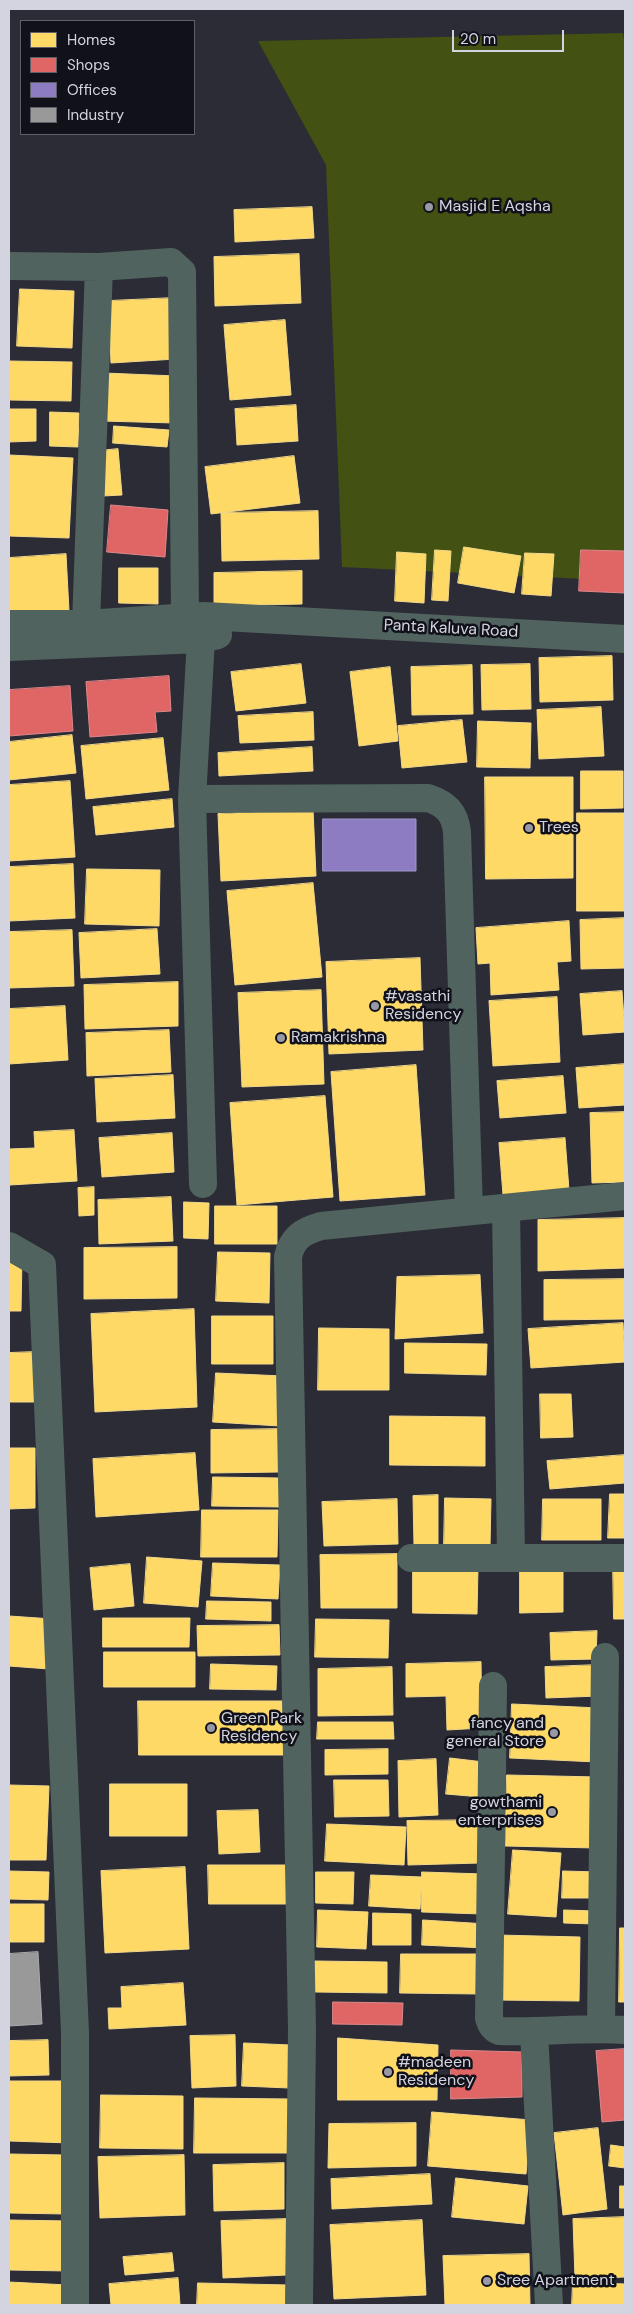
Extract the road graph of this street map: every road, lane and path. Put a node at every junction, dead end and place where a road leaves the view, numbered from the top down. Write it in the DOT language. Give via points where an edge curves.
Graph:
graph roads {
  1 [pos="9,266"];
  2 [pos="99,267"];
  3 [pos="9,624"];
  4 [pos="86,624"];
  5 [pos="197,624"];
  6 [pos="625,639"];
  7 [pos="9,647"];
  8 [pos="192,799"];
  9 [pos="203,1184"];
  10 [pos="625,1196"];
  11 [pos="506,1208"];
  12 [pos="469,1211"];
  13 [pos="9,1246"];
  14 [pos="411,1558"];
  15 [pos="511,1558"];
  16 [pos="625,1558"];
  17 [pos="605,1657"];
  18 [pos="492,1686"];
  19 [pos="613,2029"];
  20 [pos="534,2033"];
  21 [pos="75,2305"];
  22 [pos="299,2305"];
  23 [pos="549,2305"];
  1 -- 2 [label="street"];
  2 -- 4 [label="street"];
  2 -- 5 [label="street" via="171,262 182,272"];
  3 -- 4 [label="street, Panta Kaluva Road"];
  4 -- 5 [label="street, Panta Kaluva Road"];
  5 -- 6 [label="street, Panta Kaluva Road" via="278,619"];
  5 -- 7 [label="street, Panta Kaluva Road"];
  5 -- 8 [label="street"];
  8 -- 9 [label="street"];
  8 -- 12 [label="street" via="428,798 442,803 451,812 456,822"];
  10 -- 11 [label="street"];
  11 -- 12 [label="street"];
  11 -- 15 [label="street"];
  12 -- 22 [label="street" via="309,1229 290,1246 288,1257 302,2030"];
  13 -- 21 [label="street" via="42,1265 75,2033"];
  14 -- 15 [label="street"];
  15 -- 16 [label="street"];
  17 -- 19 [label="street"];
  18 -- 20 [label="street" via="489,2018 499,2031"];
  19 -- 20 [label="street"];
  20 -- 23 [label="street"];
}
